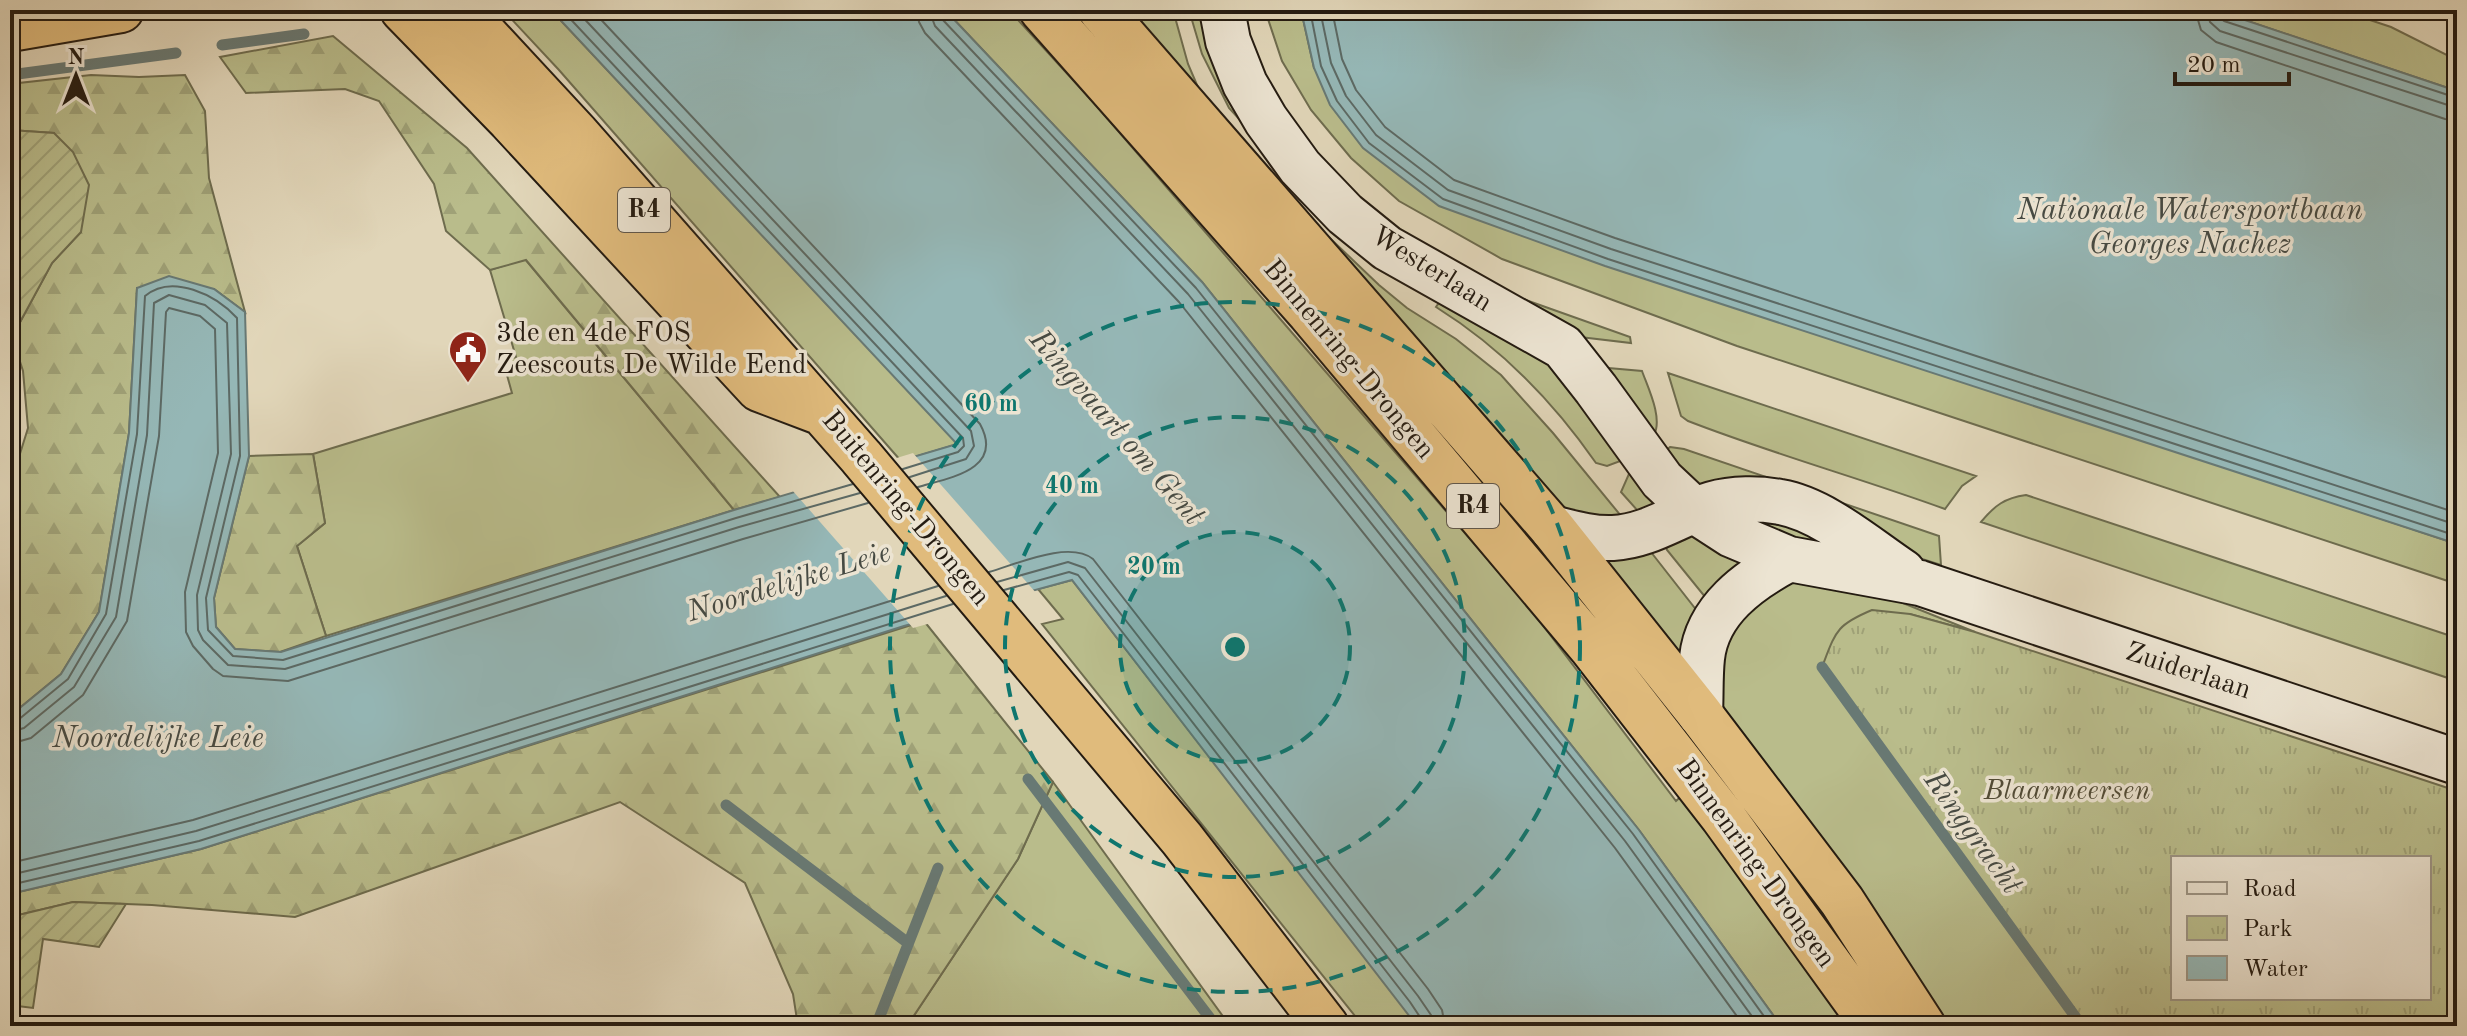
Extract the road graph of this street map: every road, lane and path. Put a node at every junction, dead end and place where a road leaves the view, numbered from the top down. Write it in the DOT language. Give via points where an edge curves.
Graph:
graph roads {
  1 [pos="109,10"];
  2 [pos="403,10"];
  3 [pos="462,10"];
  4 [pos="1042,10"];
  5 [pos="1101,10"];
  6 [pos="1222,10"];
  7 [pos="10,29"];
  8 [pos="1563,347"];
  9 [pos="823,413"];
  10 [pos="1695,511"];
  11 [pos="1552,528"];
  12 [pos="1789,559"];
  13 [pos="1920,583"];
  14 [pos="1700,714"];
  15 [pos="2457,762"];
  16 [pos="1326,1026"];
  17 [pos="1874,1026"];
  18 [pos="1923,1026"];
  1 -- 7 [label="highway"];
  2 -- 9 [label="highway" via="759,389"];
  3 -- 9 [label="highway, Buitenring-Drongen / R4"];
  4 -- 17 [label="highway, Binnenring-Drongen / R4" via="1310,313 1591,647 1723,817"];
  5 -- 11 [label="highway"];
  6 -- 8 [label="street, Westerlaan" via="1245,84 1266,120 1300,167 1345,214 1387,248"];
  8 -- 10 [label="street, Zuiderlaan" via="1648,463"];
  9 -- 16 [label="highway, Buitenring-Drongen / R4" via="1182,839"];
  10 -- 11 [label="street, Zuiderlaan" via="1655,529 1613,538"];
  10 -- 12 [label="street, Zuiderlaan" via="1732,535"];
  10 -- 13 [label="street, Zuiderlaan" via="1750,499 1782,502 1814,513"];
  11 -- 14 [label="highway"];
  12 -- 13 [label="street, Zuiderlaan"];
  12 -- 14 [label="street" via="1733,596 1715,620 1702,656"];
  13 -- 15 [label="street, Zuiderlaan"];
  14 -- 18 [label="highway" via="1842,901"];
}
